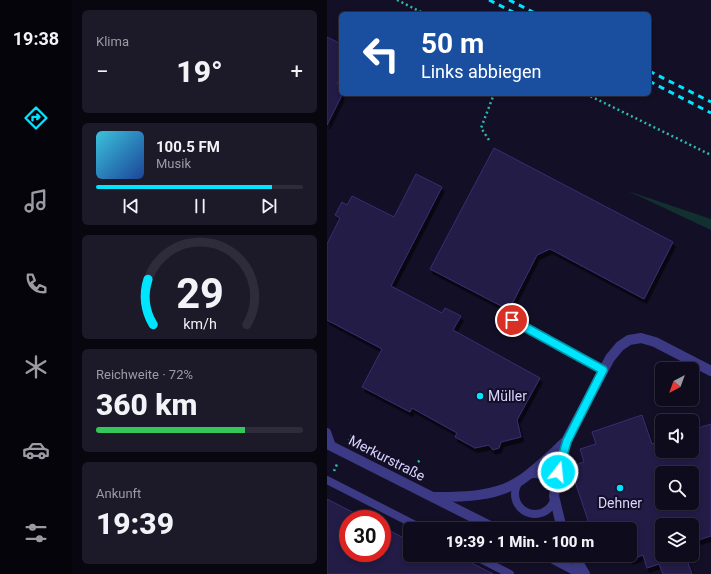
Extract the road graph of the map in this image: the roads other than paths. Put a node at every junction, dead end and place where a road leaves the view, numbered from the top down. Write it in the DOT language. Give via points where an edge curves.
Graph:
graph roads {
  1 [pos="512,320"];
  2 [pos="603,370"];
  3 [pos="711,371"];
  4 [pos="327,432"];
  5 [pos="567,441"];
  6 [pos="330,445"];
  7 [pos="327,480"];
  8 [pos="521,480"];
  9 [pos="555,496"];
  10 [pos="434,498"];
  11 [pos="409,522"];
  12 [pos="482,522"];
  13 [pos="561,522"];
  14 [pos="487,562"];
  15 [pos="559,562"];
  16 [pos="578,562"];
  17 [pos="510,574"];
  18 [pos="582,574"];
  19 [pos="585,574"];
  1 -- 2 [label="lane"];
  2 -- 3 [label="street, Merkurstraße" via="620,346 629,340 641,338 668,347"];
  2 -- 5 [label="street, Merkurstraße"];
  4 -- 6 [label="lane"];
  5 -- 8 [label="street, Merkurstraße"];
  5 -- 9 [label="street, Merkurstraße" via="558,472"];
  6 -- 10 [label="street, Merkurstraße"];
  7 -- 11 [label="lane"];
  8 -- 9 [label="lane" via="532,475 545,477 552,484"];
  8 -- 9 [label="lane" via="516,487 515,496 519,506 529,513 547,510"];
  8 -- 10 [label="street, Merkurstraße" via="486,494"];
  9 -- 13 [label="street, Merkurstraße"];
  10 -- 12 [label="street, Merkurstraße"];
  14 -- 17 [label="lane"];
  15 -- 18 [label="street"];
  16 -- 19 [label="street"];
}
